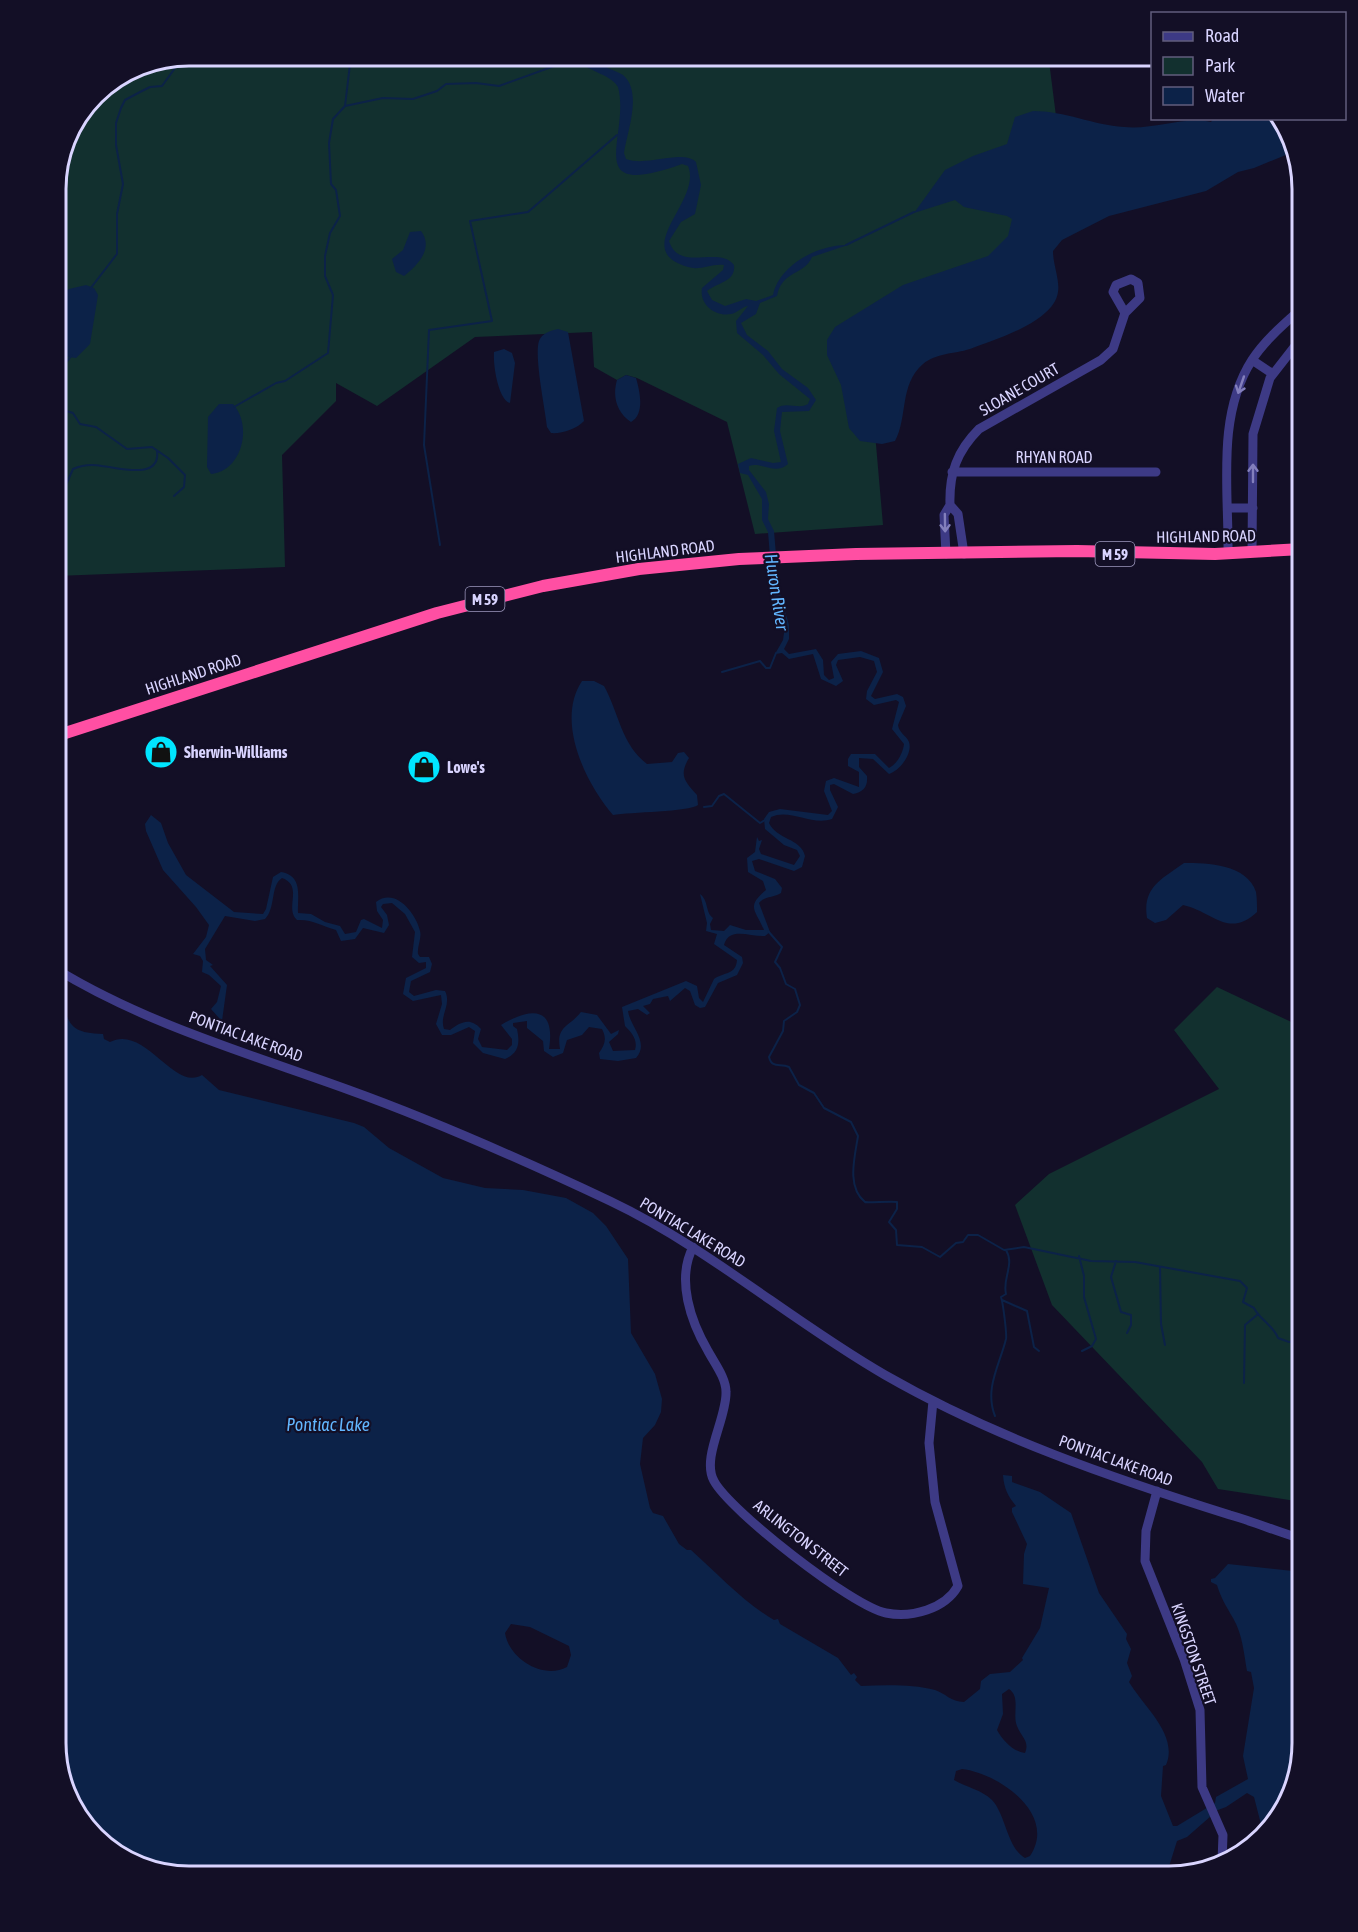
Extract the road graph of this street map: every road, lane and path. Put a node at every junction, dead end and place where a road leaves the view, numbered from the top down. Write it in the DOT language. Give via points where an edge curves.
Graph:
graph roads {
  1 [pos="1125,313"];
  2 [pos="1292,317"];
  3 [pos="1292,350"];
  4 [pos="1252,360"];
  5 [pos="1274,374"];
  6 [pos="952,472"];
  7 [pos="1156,472"];
  8 [pos="950,505"];
  9 [pos="1228,508"];
  10 [pos="1253,508"];
  11 [pos="1292,550"];
  12 [pos="1252,552"];
  13 [pos="1228,553"];
  14 [pos="946,554"];
  15 [pos="963,554"];
  16 [pos="66,733"];
  17 [pos="66,974"];
  18 [pos="693,1247"];
  19 [pos="933,1401"];
  20 [pos="1157,1491"];
  21 [pos="1292,1536"];
  22 [pos="1222,1854"];
  1 -- 6 [label="street, SLOANE COURT" via="1113,349 1101,360 979,429 964,444"];
  2 -- 4 [label="street" via="1270,336"];
  3 -- 5 [label="street"];
  4 -- 5 [label="street"];
  4 -- 9 [label="street, one-way" via="1242,378 1227,440"];
  10 -- 5 [label="street, one-way" via="1253,434"];
  6 -- 7 [label="street, RHYAN ROAD"];
  6 -- 8 [label="street, SLOANE COURT"];
  8 -- 14 [label="street, SLOANE COURT, one-way" via="944,515"];
  8 -- 15 [label="street, SLOANE COURT" via="958,514"];
  9 -- 10 [label="street"];
  9 -- 13 [label="street"];
  10 -- 12 [label="street"];
  11 -- 12 [label="highway, HIGHLAND ROAD / M 59"];
  12 -- 13 [label="highway, HIGHLAND ROAD / M 59"];
  13 -- 15 [label="highway, HIGHLAND ROAD / M 59"];
  14 -- 15 [label="highway, HIGHLAND ROAD / M 59"];
  14 -- 16 [label="highway, HIGHLAND ROAD / M 59" via="739,559 627,571 491,598"];
  17 -- 18 [label="street, PONTIAC LAKE ROAD" via="124,1006 369,1097 485,1146 627,1209"];
  18 -- 19 [label="street, PONTIAC LAKE ROAD" via="843,1350"];
  18 -- 19 [label="street, ARLINGTON STREET" via="687,1263 689,1309 726,1392 710,1466 713,1480 764,1532 812,1570 885,1613 925,1610 942,1603 958,1586 932,1481 929,1424"];
  19 -- 20 [label="street, PONTIAC LAKE ROAD" via="1045,1451"];
  20 -- 21 [label="street, PONTIAC LAKE ROAD"];
  20 -- 22 [label="street, KINGSTON STREET" via="1146,1531 1145,1561 1200,1710 1200,1775 1206,1800 1223,1835"];
}
